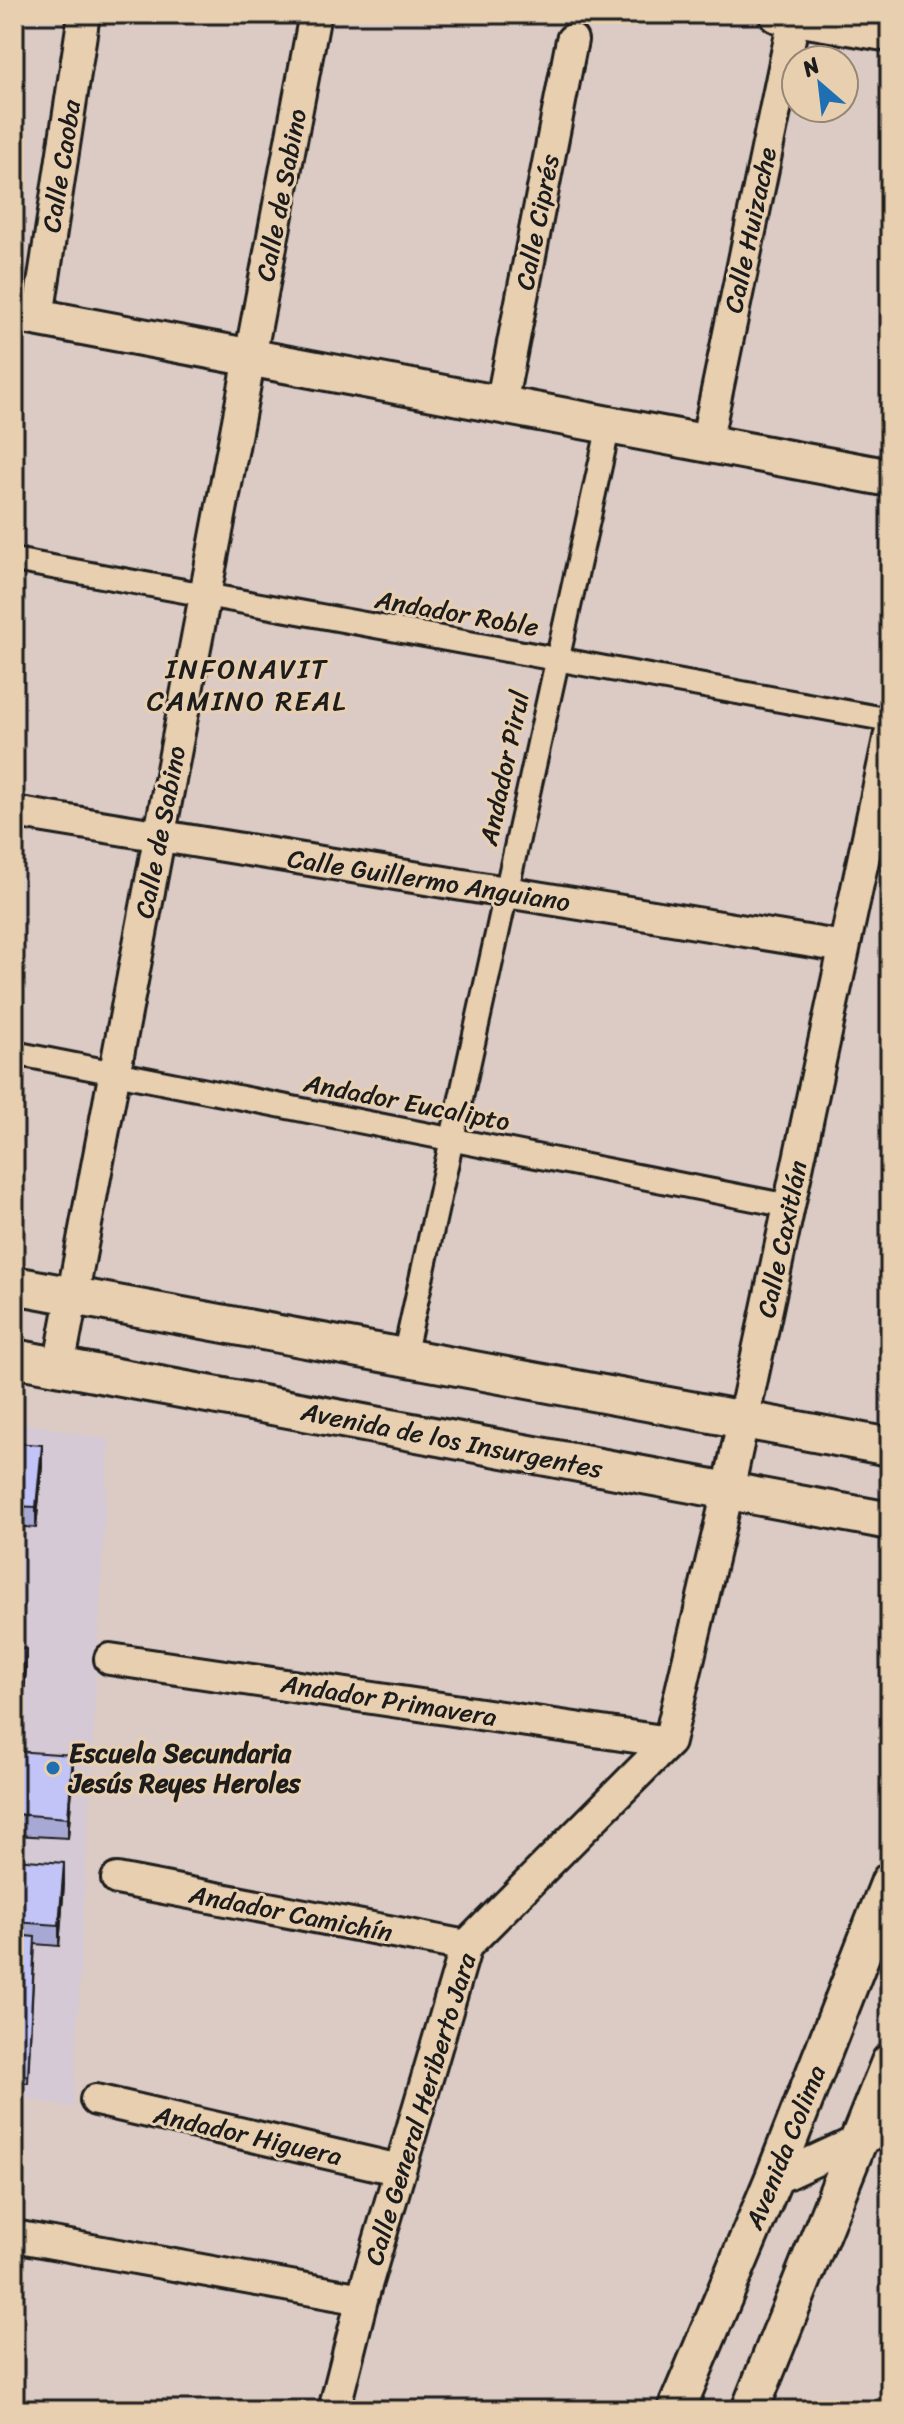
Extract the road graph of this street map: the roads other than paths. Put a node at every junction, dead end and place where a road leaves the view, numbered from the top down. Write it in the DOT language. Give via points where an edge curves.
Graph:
graph roads {
  1 [pos="84,14"];
  2 [pos="315,14"];
  3 [pos="789,15"];
  4 [pos="890,33"];
  5 [pos="572,40"];
  6 [pos="26,315"];
  7 [pos="250,357"];
  8 [pos="501,405"];
  9 [pos="609,425"];
  10 [pos="706,444"];
  11 [pos="890,478"];
  12 [pos="14,560"];
  13 [pos="205,595"];
  14 [pos="557,659"];
  15 [pos="890,720"];
  16 [pos="890,734"];
  17 [pos="14,812"];
  18 [pos="159,836"];
  19 [pos="506,892"];
  20 [pos="844,947"];
  21 [pos="14,1053"];
  22 [pos="114,1073"];
  23 [pos="451,1139"];
  24 [pos="789,1206"];
  25 [pos="14,1285"];
  26 [pos="72,1296"];
  27 [pos="404,1357"];
  28 [pos="14,1358"];
  29 [pos="59,1367"];
  30 [pos="743,1420"];
  31 [pos="890,1447"];
  32 [pos="728,1491"];
  33 [pos="890,1521"];
  34 [pos="110,1659"];
  35 [pos="669,1742"];
  36 [pos="117,1879"];
  37 [pos="890,1881"];
  38 [pos="466,1946"];
  39 [pos="890,2062"];
  40 [pos="96,2100"];
  41 [pos="874,2133"];
  42 [pos="400,2170"];
  43 [pos="773,2180"];
  44 [pos="14,2236"];
  45 [pos="362,2299"];
  46 [pos="334,2410"];
  47 [pos="676,2410"];
  48 [pos="750,2410"];
  1 -- 6 [label="street, Calle Caoba"];
  2 -- 7 [label="street, Calle de Sabino"];
  3 -- 4 [label="street"];
  3 -- 10 [label="street, Calle Huizache"];
  5 -- 8 [label="street, Calle Ciprés"];
  6 -- 7 [label="street"];
  7 -- 8 [label="street"];
  7 -- 13 [label="street, Calle de Sabino"];
  8 -- 9 [label="street"];
  9 -- 10 [label="street"];
  9 -- 14 [label="street, Andador Pirul"];
  10 -- 11 [label="street"];
  12 -- 13 [label="street, Andador Roble"];
  13 -- 14 [label="street, Andador Roble"];
  13 -- 18 [label="street, Calle de Sabino"];
  14 -- 15 [label="street, Andador Roble"];
  14 -- 19 [label="street, Andador Pirul"];
  16 -- 20 [label="street, Calle Caxitlán"];
  17 -- 18 [label="street, Calle Guillermo Anguiano"];
  18 -- 19 [label="street, Calle Guillermo Anguiano"];
  18 -- 22 [label="street, Calle de Sabino"];
  19 -- 20 [label="street, Calle Guillermo Anguiano"];
  19 -- 23 [label="street, Andador Pirul"];
  20 -- 24 [label="street, Calle Caxitlán"];
  21 -- 22 [label="street, Andador Eucalipto"];
  22 -- 23 [label="street, Andador Eucalipto"];
  22 -- 26 [label="street, Calle de Sabino"];
  23 -- 24 [label="street, Andador Eucalipto"];
  23 -- 27 [label="street, Andador Pirul"];
  24 -- 30 [label="street, Calle Caxitlán"];
  25 -- 26 [label="street"];
  26 -- 27 [label="street"];
  26 -- 29 [label="street, Calle de Sabino"];
  27 -- 30 [label="street"];
  28 -- 29 [label="street, Avenida de los Insurgentes"];
  29 -- 32 [label="street, Avenida de los Insurgentes"];
  30 -- 31 [label="street"];
  30 -- 32 [label="street, Calle Caxitlán"];
  32 -- 33 [label="street, Avenida de los Insurgentes"];
  32 -- 35 [label="street, Calle Caxitlán"];
  34 -- 35 [label="street, Andador Primavera"];
  35 -- 38 [label="street, Calle General Heriberto Jara"];
  36 -- 38 [label="street, Andador Camichín"];
  37 -- 43 [label="street, Avenida Colima"];
  38 -- 42 [label="street, Calle General Heriberto Jara"];
  39 -- 41 [label="street"];
  40 -- 42 [label="street, Andador Higuera"];
  41 -- 43 [label="street"];
  41 -- 48 [label="street"];
  42 -- 45 [label="street, Calle General Heriberto Jara"];
  43 -- 47 [label="street, Avenida Colima"];
  44 -- 45 [label="street"];
  45 -- 46 [label="street, Calle General Heriberto Jara"];
}
